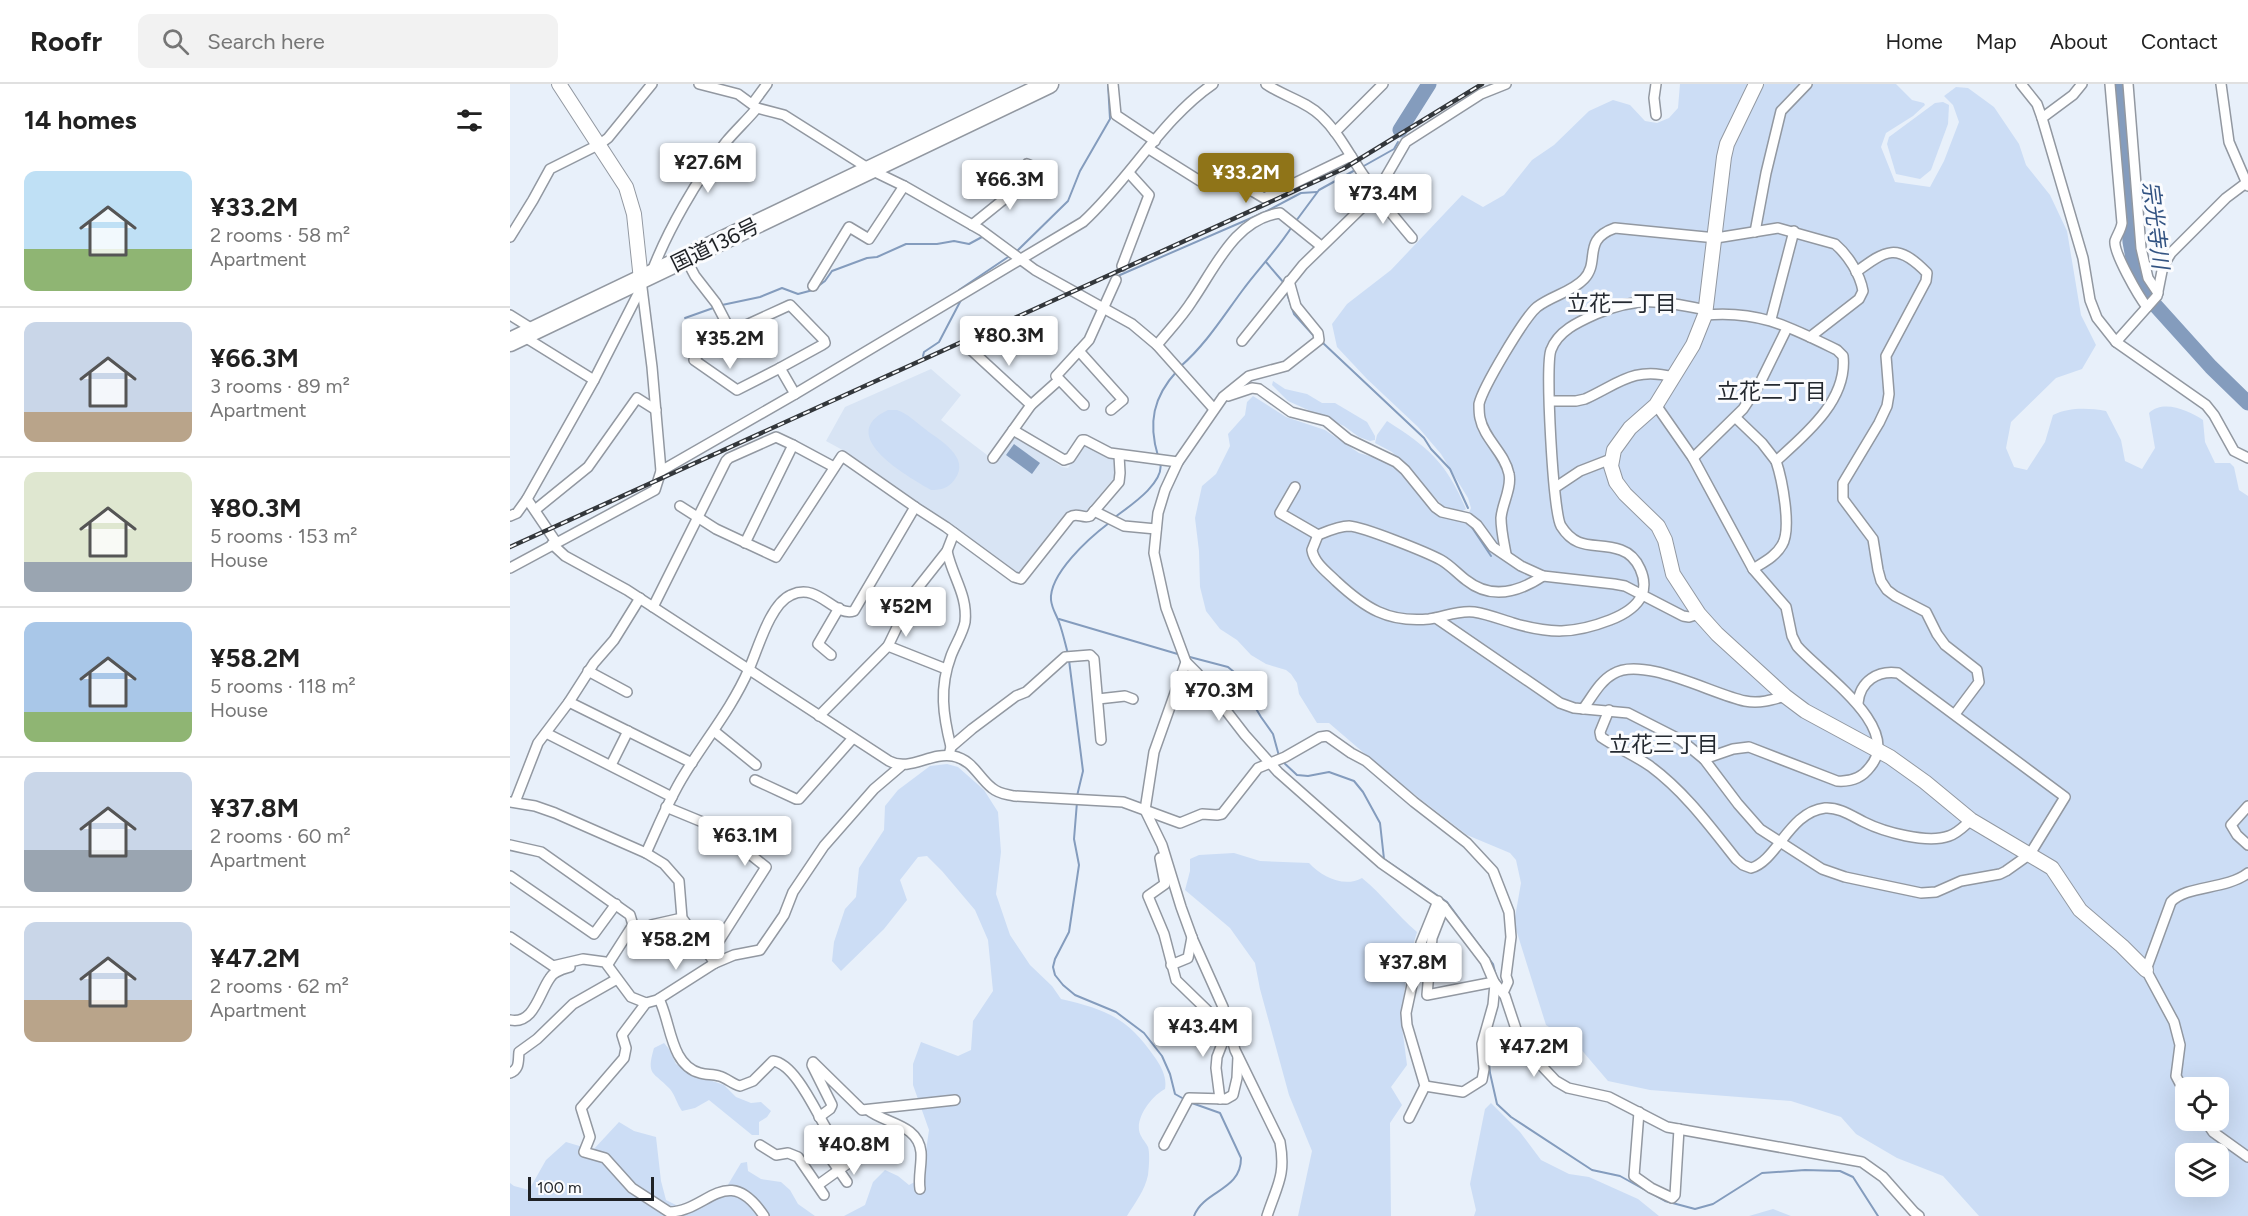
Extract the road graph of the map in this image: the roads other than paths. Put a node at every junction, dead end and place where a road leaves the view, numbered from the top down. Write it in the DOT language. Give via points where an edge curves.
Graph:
graph roads {
  1 [pos="560,84"];
  2 [pos="652,84"];
  3 [pos="699,84"];
  4 [pos="767,84"];
  5 [pos="1049,84"];
  6 [pos="1113,84"];
  7 [pos="1213,84"];
  8 [pos="1266,84"];
  9 [pos="1383,84"];
  10 [pos="1506,84"];
  11 [pos="1656,84"];
  12 [pos="1756,84"];
  13 [pos="1807,84"];
  14 [pos="2021,84"];
  15 [pos="2082,84"];
  16 [pos="2110,84"];
  17 [pos="2128,84"];
  18 [pos="2222,84"];
  19 [pos="755,106"];
  20 [pos="1656,115"];
  21 [pos="2042,118"];
  22 [pos="1335,132"];
  23 [pos="600,144"];
  24 [pos="1152,145"];
  25 [pos="1351,156"];
  26 [pos="1039,169"];
  27 [pos="871,170"];
  28 [pos="1129,173"];
  29 [pos="2247,184"];
  30 [pos="904,186"];
  31 [pos="1376,194"];
  32 [pos="972,225"];
  33 [pos="1755,231"];
  34 [pos="1794,231"];
  35 [pos="510,237"];
  36 [pos="1412,238"];
  37 [pos="1716,238"];
  38 [pos="1321,246"];
  39 [pos="1019,258"];
  40 [pos="686,259"];
  41 [pos="1122,266"];
  42 [pos="1856,272"];
  43 [pos="646,278"];
  44 [pos="1116,280"];
  45 [pos="1288,281"];
  46 [pos="813,286"];
  47 [pos="2158,295"];
  48 [pos="2147,306"];
  49 [pos="1104,309"];
  50 [pos="1706,312"];
  51 [pos="510,315"];
  52 [pos="1771,319"];
  53 [pos="1787,328"];
  54 [pos="731,332"];
  55 [pos="1810,337"];
  56 [pos="518,339"];
  57 [pos="1242,341"];
  58 [pos="2116,342"];
  59 [pos="1157,345"];
  60 [pos="969,348"];
  61 [pos="1079,351"];
  62 [pos="780,368"];
  63 [pos="1673,377"];
  64 [pos="594,380"];
  65 [pos="1059,380"];
  66 [pos="795,394"];
  67 [pos="1223,397"];
  68 [pos="1550,402"];
  69 [pos="1031,405"];
  70 [pos="1084,405"];
  71 [pos="1656,405"];
  72 [pos="1214,409"];
  73 [pos="656,410"];
  74 [pos="1111,410"];
  75 [pos="1736,418"];
  76 [pos="1013,430"];
  77 [pos="792,445"];
  78 [pos="1119,455"];
  79 [pos="993,458"];
  80 [pos="1693,458"];
  81 [pos="2248,458"];
  82 [pos="1611,459"];
  83 [pos="1776,461"];
  84 [pos="1178,462"];
  85 [pos="834,467"];
  86 [pos="661,471"];
  87 [pos="1295,487"];
  88 [pos="1556,487"];
  89 [pos="527,499"];
  90 [pos="680,506"];
  91 [pos="915,507"];
  92 [pos="535,510"];
  93 [pos="1094,511"];
  94 [pos="510,516"];
  95 [pos="699,517"];
  96 [pos="1156,529"];
  97 [pos="954,533"];
  98 [pos="1318,535"];
  99 [pos="554,543"];
  100 [pos="746,543"];
  101 [pos="947,551"];
  102 [pos="1506,554"];
  103 [pos="510,568"];
  104 [pos="1753,569"];
  105 [pos="1543,576"];
  106 [pos="1641,596"];
  107 [pos="640,598"];
  108 [pos="653,607"];
  109 [pos="839,608"];
  110 [pos="1699,614"];
  111 [pos="1436,618"];
  112 [pos="888,646"];
  113 [pos="831,655"];
  114 [pos="1186,662"];
  115 [pos="946,669"];
  116 [pos="749,670"];
  117 [pos="588,671"];
  118 [pos="627,692"];
  119 [pos="1785,696"];
  120 [pos="1098,699"];
  121 [pos="1133,699"];
  122 [pos="569,702"];
  123 [pos="1858,703"];
  124 [pos="1583,709"];
  125 [pos="1609,710"];
  126 [pos="1955,714"];
  127 [pos="819,716"];
  128 [pos="628,731"];
  129 [pos="714,731"];
  130 [pos="546,733"];
  131 [pos="853,738"];
  132 [pos="1101,740"];
  133 [pos="1880,750"];
  134 [pos="950,751"];
  135 [pos="1704,759"];
  136 [pos="692,763"];
  137 [pos="1273,763"];
  138 [pos="611,765"];
  139 [pos="756,765"];
  140 [pos="900,766"];
  141 [pos="755,780"];
  142 [pos="672,797"];
  143 [pos="513,802"];
  144 [pos="2248,806"];
  145 [pos="666,807"];
  146 [pos="1145,810"];
  147 [pos="1971,820"];
  148 [pos="1160,841"];
  149 [pos="1780,841"];
  150 [pos="510,845"];
  151 [pos="2248,845"];
  152 [pos="646,853"];
  153 [pos="2030,854"];
  154 [pos="2248,873"];
  155 [pos="510,876"];
  156 [pos="616,904"];
  157 [pos="1441,904"];
  158 [pos="682,918"];
  159 [pos="651,925"];
  160 [pos="510,937"];
  161 [pos="1192,937"];
  162 [pos="713,959"];
  163 [pos="596,960"];
  164 [pos="608,964"];
  165 [pos="1171,965"];
  166 [pos="2146,970"];
  167 [pos="617,979"];
  168 [pos="1495,983"];
  169 [pos="1503,993"];
  170 [pos="659,999"];
  171 [pos="646,1003"];
  172 [pos="1223,1015"];
  173 [pos="510,1020"];
  174 [pos="1239,1057"];
  175 [pos="510,1073"];
  176 [pos="2177,1077"];
  177 [pos="1425,1086"];
  178 [pos="1220,1099"];
  179 [pos="955,1100"];
  180 [pos="868,1110"];
  181 [pos="1639,1112"];
  182 [pos="819,1117"];
  183 [pos="1409,1118"];
  184 [pos="1679,1129"];
  185 [pos="2212,1131"];
  186 [pos="875,1144"];
  187 [pos="1164,1144"];
  188 [pos="760,1145"];
  189 [pos="2248,1157"];
  190 [pos="839,1171"];
  191 [pos="846,1182"];
  192 [pos="818,1185"];
  193 [pos="920,1189"];
  194 [pos="824,1195"];
  195 [pos="764,1216"];
  196 [pos="1267,1216"];
  197 [pos="1919,1216"];
  1 -- 23 [label="street"];
  2 -- 23 [label="street"];
  3 -- 19 [label="street" via="738,94"];
  4 -- 19 [label="street"];
  5 -- 27 [label="highway, 国道136号"];
  6 -- 24 [label="street" via="1117,116"];
  7 -- 24 [label="street" via="1184,106"];
  8 -- 22 [label="street" via="1313,109"];
  9 -- 22 [label="street"];
  10 -- 31 [label="street" via="1480,93 1411,138"];
  11 -- 20 [label="street"];
  12 -- 37 [label="street" via="1727,146"];
  13 -- 33 [label="street" via="1781,111"];
  14 -- 21 [label="street" via="2037,104"];
  15 -- 21 [label="street"];
  16 -- 48 [label="street" via="2122,223 2115,247 2138,296"];
  17 -- 47 [label="street" via="2141,249 2148,278"];
  18 -- 29 [label="street" via="2229,142"];
  19 -- 27 [label="street" via="784,115"];
  19 -- 43 [label="street" via="703,175"];
  21 -- 58 [label="street" via="2083,258 2090,300 2097,318"];
  22 -- 25 [label="street"];
  23 -- 35 [label="street" via="550,169"];
  23 -- 43 [label="street" via="626,187"];
  24 -- 25 [label="street" via="1200,181 1215,169 1264,198"];
  24 -- 28 [label="street"];
  25 -- 31 [label="street"];
  26 -- 32 [label="street" via="1027,164 1003,200"];
  27 -- 30 [label="street"];
  27 -- 40 [label="highway, 国道136号"];
  28 -- 39 [label="street" via="1083,222"];
  28 -- 41 [label="street" via="1149,195"];
  29 -- 47 [label="street" via="2226,198 2171,253 2163,266"];
  30 -- 32 [label="street"];
  30 -- 46 [label="street" via="869,239 849,227"];
  31 -- 36 [label="street"];
  31 -- 38 [label="street"];
  32 -- 39 [label="street"];
  33 -- 34 [label="street"];
  33 -- 37 [label="street"];
  34 -- 42 [label="street" via="1835,244"];
  34 -- 52 [label="street"];
  37 -- 50 [label="street"];
  37 -- 102 [label="street" via="1614,228 1607,231 1592,247 1585,278 1539,305 1521,327 1479,406 1485,433 1509,474 1501,519"];
  38 -- 45 [label="street"];
  38 -- 59 [label="street" via="1280,213 1245,227"];
  39 -- 49 [label="street"];
  39 -- 66 [label="street"];
  40 -- 43 [label="highway, 国道136号"];
  40 -- 54 [label="street"];
  42 -- 55 [label="street" via="1863,291 1859,299"];
  42 -- 126 [label="street" via="1890,251 1927,273 1886,356 1887,406 1843,483 1842,493 1873,539 1881,581 1887,590 1926,612 1945,645 1977,670 1979,682"];
  43 -- 56 [label="highway, 国道136号"];
  43 -- 64 [label="street"];
  43 -- 73 [label="street"];
  44 -- 49 [label="street"];
  45 -- 57 [label="street"];
  45 -- 67 [label="street" via="1296,306 1318,333 1319,340 1286,366 1249,376"];
  47 -- 48 [label="street"];
  48 -- 58 [label="street"];
  49 -- 59 [label="street" via="1145,333"];
  49 -- 61 [label="street"];
  50 -- 52 [label="street"];
  50 -- 63 [label="street" via="1693,345"];
  50 -- 68 [label="street" via="1668,302 1630,302 1571,327 1550,351"];
  51 -- 56 [label="street"];
  52 -- 53 [label="street"];
  53 -- 55 [label="street"];
  53 -- 75 [label="street" via="1760,385"];
  54 -- 62 [label="street" via="705,345 694,360 734,390"];
  54 -- 62 [label="street" via="793,307 825,343"];
  55 -- 83 [label="street" via="1843,356 1842,378 1822,416"];
  56 -- 64 [label="street"];
  58 -- 81 [label="street" via="2206,405 2234,451"];
  59 -- 72 [label="street"];
  60 -- 69 [label="street"];
  61 -- 65 [label="street" via="1058,372"];
  61 -- 74 [label="street" via="1123,400"];
  62 -- 66 [label="street"];
  63 -- 68 [label="street" via="1655,373 1634,375 1585,399"];
  63 -- 71 [label="street"];
  64 -- 89 [label="street"];
  65 -- 69 [label="street"];
  65 -- 70 [label="street"];
  66 -- 86 [label="street"];
  67 -- 72 [label="street"];
  67 -- 102 [label="street" via="1259,389 1291,412 1326,421 1348,439 1396,462 1435,507 1468,518 1493,547"];
  68 -- 88 [label="street"];
  69 -- 76 [label="street"];
  71 -- 80 [label="street"];
  71 -- 82 [label="street" via="1620,439"];
  72 -- 84 [label="street"];
  73 -- 86 [label="street"];
  73 -- 92 [label="street" via="637,398 588,467"];
  75 -- 80 [label="street"];
  75 -- 83 [label="street"];
  76 -- 78 [label="street" via="1064,460 1070,458 1082,440"];
  76 -- 79 [label="street"];
  77 -- 85 [label="street"];
  77 -- 95 [label="street" via="774,437 729,458"];
  77 -- 100 [label="street"];
  78 -- 84 [label="street"];
  78 -- 93 [label="street" via="1119,482"];
  80 -- 104 [label="street"];
  82 -- 88 [label="street" via="1580,471"];
  82 -- 110 [label="street" via="1612,474 1621,489 1663,534 1673,574"];
  83 -- 104 [label="street" via="1786,537 1777,552"];
  84 -- 96 [label="street" via="1161,500"];
  85 -- 91 [label="street" via="842,456"];
  85 -- 100 [label="street" via="776,557"];
  86 -- 99 [label="street" via="655,490"];
  87 -- 98 [label="street" via="1280,513"];
  88 -- 106 [label="street" via="1558,520 1565,531 1580,543 1621,550 1633,558 1644,580"];
  89 -- 92 [label="street"];
  89 -- 94 [label="street"];
  90 -- 95 [label="street"];
  91 -- 97 [label="street"];
  91 -- 109 [label="street" via="854,611"];
  92 -- 99 [label="street"];
  93 -- 96 [label="street" via="1124,526"];
  93 -- 97 [label="street" via="1087,517 1070,517 1021,579"];
  95 -- 100 [label="street"];
  95 -- 108 [label="street"];
  96 -- 114 [label="street" via="1154,553 1162,593"];
  97 -- 101 [label="street"];
  98 -- 105 [label="street" via="1352,526 1443,561 1482,590 1501,593 1527,587"];
  98 -- 111 [label="street" via="1313,544 1314,558 1364,605 1401,618"];
  99 -- 103 [label="street"];
  99 -- 107 [label="street" via="565,556"];
  101 -- 112 [label="street" via="913,594"];
  101 -- 115 [label="street" via="963,594 965,617"];
  102 -- 105 [label="street"];
  104 -- 123 [label="street" via="1786,607 1797,646"];
  105 -- 106 [label="street" via="1614,584"];
  106 -- 110 [label="street" via="1687,617"];
  106 -- 111 [label="street" via="1618,617 1568,632 1536,629 1474,612"];
  107 -- 108 [label="street"];
  107 -- 117 [label="street" via="614,640"];
  108 -- 116 [label="street"];
  109 -- 113 [label="street" via="818,644"];
  109 -- 116 [label="street" via="810,591 788,596 778,605"];
  110 -- 119 [label="street"];
  111 -- 124 [label="street" via="1555,700"];
  112 -- 115 [label="street"];
  112 -- 127 [label="street"];
  114 -- 137 [label="street"];
  114 -- 146 [label="street" via="1154,752"];
  115 -- 134 [label="street" via="942,703"];
  116 -- 127 [label="street"];
  116 -- 129 [label="street"];
  117 -- 118 [label="street"];
  117 -- 122 [label="street"];
  119 -- 124 [label="street" via="1746,702 1672,676 1629,669 1606,679"];
  119 -- 133 [label="street"];
  120 -- 121 [label="street"];
  120 -- 132 [label="street"];
  120 -- 134 [label="street" via="1094,658 1069,656"];
  122 -- 128 [label="street"];
  122 -- 130 [label="street"];
  123 -- 126 [label="street" via="1872,677 1881,672 1898,672"];
  123 -- 133 [label="street"];
  124 -- 125 [label="street"];
  125 -- 135 [label="street" via="1643,720 1680,740"];
  125 -- 149 [label="street" via="1601,737 1634,755 1678,789 1743,865 1757,866"];
  126 -- 153 [label="street" via="2066,797"];
  127 -- 131 [label="street"];
  128 -- 136 [label="street"];
  128 -- 138 [label="street"];
  129 -- 136 [label="street"];
  129 -- 139 [label="street"];
  130 -- 138 [label="street"];
  130 -- 143 [label="street" via="534,749"];
  131 -- 140 [label="street"];
  131 -- 141 [label="street" via="799,798"];
  133 -- 135 [label="street" via="1867,771 1846,781 1749,747"];
  133 -- 147 [label="street"];
  134 -- 140 [label="street"];
  134 -- 146 [label="street" via="975,768 1000,793 1123,802"];
  135 -- 149 [label="street" via="1751,821"];
  136 -- 142 [label="street"];
  137 -- 146 [label="street" via="1254,772 1222,814 1202,814 1180,823"];
  137 -- 157 [label="street" via="1381,863"];
  137 -- 169 [label="street" via="1327,736 1366,761 1467,843 1494,871 1509,912 1508,982"];
  138 -- 142 [label="street"];
  140 -- 162 [label="street" via="874,789 824,846 760,950"];
  142 -- 145 [label="street"];
  143 -- 152 [label="street" via="555,813"];
  144 -- 151 [label="street" via="2231,825"];
  145 -- 152 [label="street"];
  145 -- 162 [label="street" via="717,828 766,867"];
  146 -- 148 [label="street"];
  147 -- 149 [label="street" via="1956,833 1930,839 1884,830 1834,808 1823,808 1802,817"];
  147 -- 153 [label="street"];
  148 -- 161 [label="street"];
  148 -- 165 [label="street" via="1165,884 1148,896 1165,937"];
  149 -- 153 [label="street" via="1831,872 1921,893 1936,892 1961,880 2000,874"];
  150 -- 156 [label="street" via="541,852"];
  152 -- 158 [label="street" via="664,864 679,881"];
  153 -- 166 [label="street" via="2052,868 2080,910"];
  154 -- 166 [label="street" via="2230,884 2177,895"];
  155 -- 156 [label="street" via="594,934"];
  156 -- 164 [label="street" via="630,915 633,925"];
  157 -- 168 [label="street" via="1485,961"];
  157 -- 168 [label="street" via="1432,938 1427,995"];
  157 -- 177 [label="street" via="1421,943 1406,1013"];
  158 -- 159 [label="street"];
  158 -- 162 [label="street"];
  160 -- 163 [label="street" via="553,966"];
  161 -- 165 [label="street" via="1188,957"];
  161 -- 172 [label="street"];
  162 -- 170 [label="street"];
  163 -- 164 [label="street"];
  163 -- 173 [label="street" via="556,972 532,1011 522,1020"];
  164 -- 167 [label="street"];
  165 -- 172 [label="street" via="1176,980 1187,993 1210,1013"];
  166 -- 176 [label="street" via="2174,1022 2180,1045"];
  167 -- 171 [label="street" via="631,997"];
  167 -- 175 [label="street" via="566,1010 519,1052 519,1065"];
  168 -- 169 [label="street"];
  168 -- 177 [label="street" via="1482,1044 1482,1080 1463,1092"];
  169 -- 181 [label="street" via="1521,1044 1556,1081 1568,1088 1609,1097"];
  170 -- 171 [label="street"];
  170 -- 182 [label="street" via="673,1046 692,1069 718,1075 740,1086 753,1081 771,1062 777,1061 801,1084"];
  171 -- 195 [label="street" via="622,1035 624,1058 581,1108 590,1137 584,1152 605,1158 632,1188 669,1212 725,1191 747,1197"];
  172 -- 174 [label="street"];
  172 -- 178 [label="street" via="1216,1068"];
  174 -- 178 [label="street" via="1233,1095"];
  174 -- 196 [label="street" via="1280,1142 1283,1158 1281,1179"];
  177 -- 183 [label="street"];
  178 -- 187 [label="street" via="1187,1101"];
  179 -- 180 [label="street"];
  180 -- 182 [label="street" via="858,1108 813,1062 832,1105"];
  180 -- 193 [label="street" via="905,1127 915,1137 921,1151"];
  181 -- 184 [label="street"];
  181 -- 184 [label="street" via="1634,1176 1672,1198"];
  182 -- 190 [label="street" via="827,1133 822,1146"];
  184 -- 197 [label="street" via="1862,1162"];
  185 -- 189 [label="street"];
  186 -- 190 [label="street"];
  188 -- 192 [label="street" via="776,1155 788,1153 798,1157"];
  190 -- 191 [label="street"];
  190 -- 192 [label="street"];
  192 -- 194 [label="street"];
}
